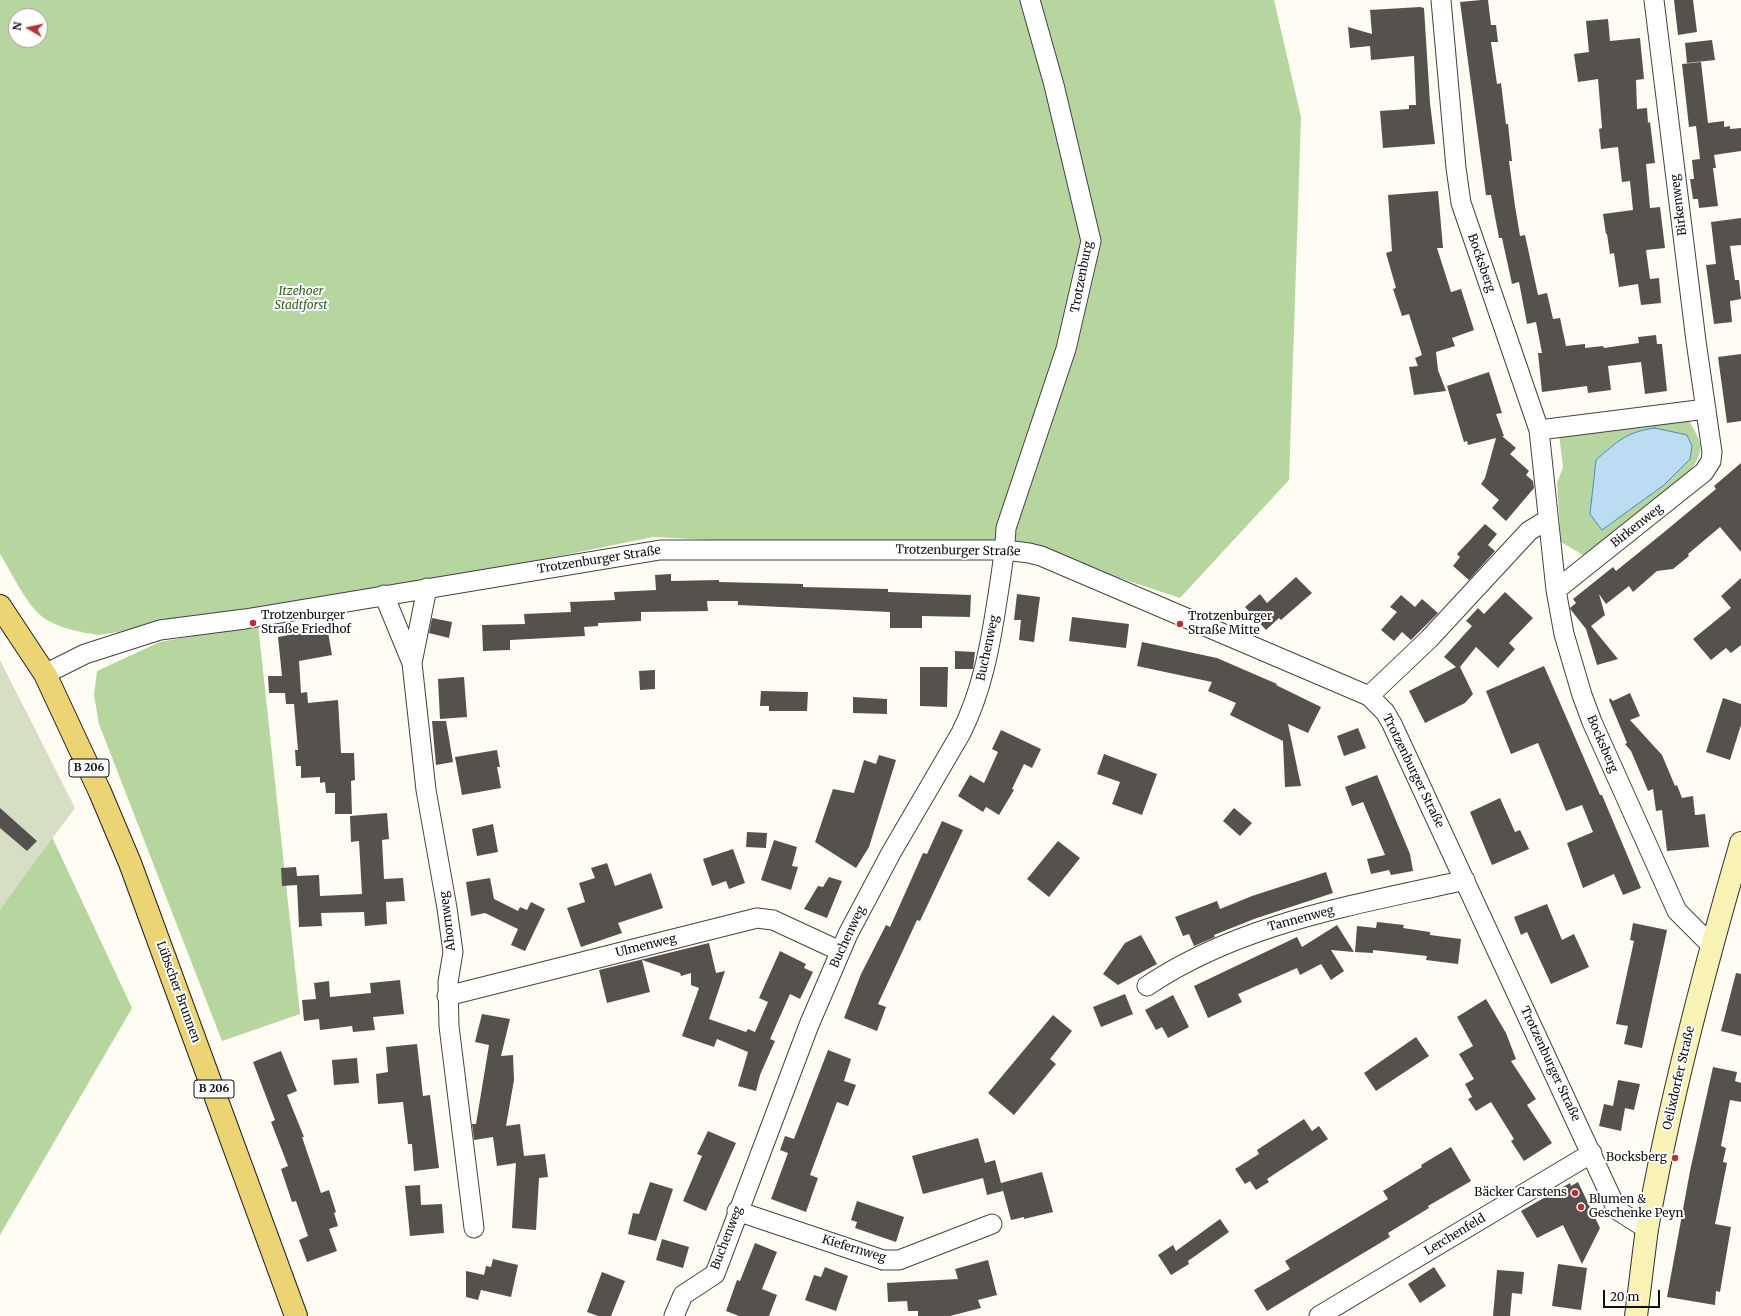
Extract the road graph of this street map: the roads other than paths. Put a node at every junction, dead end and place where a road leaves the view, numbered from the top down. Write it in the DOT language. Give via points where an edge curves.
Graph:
graph roads {
  1 [pos="1030,0"];
  2 [pos="1441,0"];
  3 [pos="1654,0"];
  4 [pos="1706,409"];
  5 [pos="1539,430"];
  6 [pos="1548,520"];
  7 [pos="1006,550"];
  8 [pos="427,588"];
  9 [pos="1556,590"];
  10 [pos="384,595"];
  11 [pos="0,606"];
  12 [pos="412,662"];
  13 [pos="45,674"];
  14 [pos="1369,696"];
  15 [pos="1741,843"];
  16 [pos="1465,880"];
  17 [pos="1711,945"];
  18 [pos="840,951"];
  19 [pos="1148,986"];
  20 [pos="447,996"];
  21 [pos="1592,1153"];
  22 [pos="737,1211"];
  23 [pos="992,1224"];
  24 [pos="474,1228"];
  25 [pos="1647,1229"];
  26 [pos="296,1316"];
  27 [pos="674,1316"];
  28 [pos="1319,1316"];
  29 [pos="1636,1316"];
  1 -- 7 [label="street, Trotzenburg" via="1054,85 1091,241 1066,349 1006,528"];
  2 -- 5 [label="street, Bocksberg" via="1461,203"];
  3 -- 4 [label="street, Birkenweg"];
  4 -- 5 [label="street"];
  4 -- 9 [label="street, Birkenweg" via="1712,452 1704,472"];
  5 -- 6 [label="street, Bocksberg"];
  6 -- 9 [label="street, Bocksberg"];
  6 -- 14 [label="street" via="1529,531 1429,639"];
  7 -- 8 [label="street, Trotzenburger Straße" via="660,550"];
  7 -- 14 [label="street, Trotzenburger Straße" via="1041,556"];
  7 -- 18 [label="street, Buchenweg" via="986,666 972,710 949,756 869,893"];
  8 -- 10 [label="street, Trotzenburger Straße"];
  8 -- 12 [label="street, Ahornweg"];
  9 -- 17 [label="street, Bocksberg" via="1571,660 1592,722 1677,911"];
  10 -- 12 [label="street, Ahornweg"];
  10 -- 13 [label="street, Trotzenburger Straße" via="245,619 160,630 85,654"];
  11 -- 13 [label="main road, B 206"];
  12 -- 20 [label="street, Ahornweg" via="426,790 453,952"];
  13 -- 26 [label="main road, Lübscher Brunnen / B 206" via="130,863"];
  14 -- 16 [label="street, Trotzenburger Straße" via="1392,724"];
  15 -- 17 [label="street, Oelixdorfer Straße"];
  16 -- 19 [label="street, Tannenweg" via="1300,918 1268,928 1170,970"];
  16 -- 21 [label="street, Trotzenburger Straße"];
  17 -- 25 [label="street, Oelixdorfer Straße" via="1673,1101"];
  18 -- 20 [label="street, Ulmenweg" via="773,920 757,918"];
  18 -- 22 [label="street, Buchenweg"];
  20 -- 24 [label="street, Ahornweg"];
  21 -- 25 [label="street, Trotzenburger Straße" via="1617,1210"];
  21 -- 28 [label="street, Lerchenfeld"];
  22 -- 23 [label="street, Kiefernweg" via="889,1261 899,1260"];
  22 -- 27 [label="street, Buchenweg" via="715,1274 683,1295"];
  25 -- 29 [label="street, Oelixdorfer Straße"];
}
